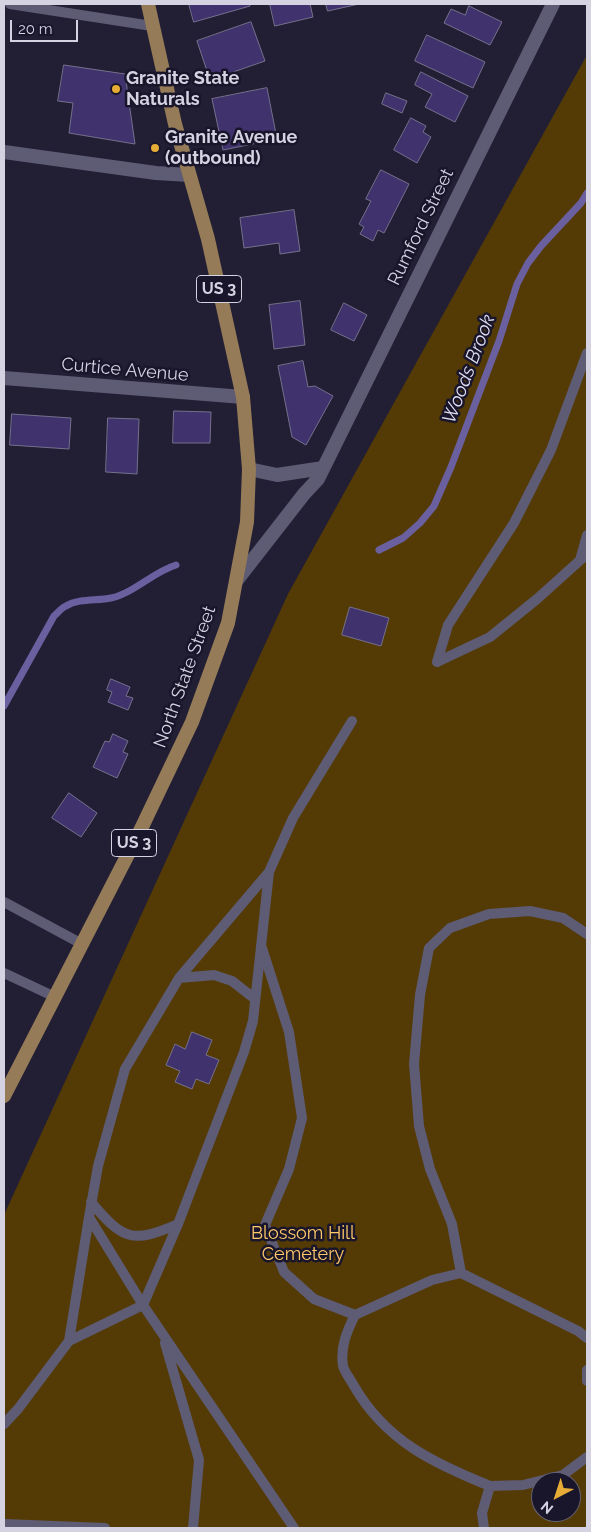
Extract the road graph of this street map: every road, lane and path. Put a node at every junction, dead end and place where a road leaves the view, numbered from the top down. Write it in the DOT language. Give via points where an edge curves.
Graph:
graph roads {
  1 [pos="10,4"];
  2 [pos="148,4"];
  3 [pos="552,4"];
  4 [pos="152,26"];
  5 [pos="4,152"];
  6 [pos="189,175"];
  7 [pos="587,353"];
  8 [pos="4,378"];
  9 [pos="243,397"];
  10 [pos="323,468"];
  11 [pos="250,469"];
  12 [pos="587,535"];
  13 [pos="583,557"];
  14 [pos="237,580"];
  15 [pos="352,721"];
  16 [pos="269,872"];
  17 [pos="4,902"];
  18 [pos="587,934"];
  19 [pos="82,944"];
  20 [pos="261,945"];
  21 [pos="4,973"];
  22 [pos="179,978"];
  23 [pos="54,997"];
  24 [pos="255,999"];
  25 [pos="4,1096"];
  26 [pos="91,1202"];
  27 [pos="89,1216"];
  28 [pos="178,1224"];
  29 [pos="461,1274"];
  30 [pos="143,1305"];
  31 [pos="355,1315"];
  32 [pos="162,1333"];
  33 [pos="587,1338"];
  34 [pos="69,1341"];
  35 [pos="587,1370"];
  36 [pos="587,1381"];
  37 [pos="4,1424"];
  38 [pos="587,1457"];
  39 [pos="490,1486"];
  40 [pos="4,1524"];
  41 [pos="22,1527"];
  42 [pos="105,1528"];
  43 [pos="193,1528"];
  44 [pos="294,1528"];
  45 [pos="484,1528"];
  1 -- 4 [label="lane"];
  2 -- 4 [label="main road, North State Street / US 3"];
  3 -- 10 [label="street, Rumford Street"];
  4 -- 6 [label="main road, North State Street / US 3"];
  5 -- 6 [label="street"];
  6 -- 9 [label="main road, North State Street / US 3" via="208,240"];
  7 -- 13 [label="lane" via="551,450 514,523 448,625 437,662 490,637"];
  8 -- 9 [label="street, Curtice Avenue"];
  9 -- 11 [label="main road, North State Street / US 3"];
  10 -- 11 [label="street" via="277,475"];
  10 -- 14 [label="street, Rumford Street" via="318,479"];
  11 -- 14 [label="main road, North State Street / US 3" via="247,522"];
  12 -- 13 [label="lane"];
  14 -- 19 [label="main road, North State Street / US 3" via="228,623 192,722"];
  15 -- 16 [label="lane" via="293,818"];
  16 -- 20 [label="lane"];
  16 -- 22 [label="lane"];
  17 -- 19 [label="lane"];
  18 -- 29 [label="lane" via="563,918 530,911 489,914 450,928 429,948 420,995 414,1064 419,1126 430,1169 452,1224"];
  19 -- 23 [label="main road, North State Street / US 3"];
  20 -- 24 [label="lane"];
  20 -- 31 [label="lane" via="289,1032 302,1118 288,1169 265,1225 284,1272 314,1299"];
  21 -- 23 [label="lane"];
  22 -- 24 [label="lane" via="214,975 232,981"];
  22 -- 26 [label="lane" via="125,1069"];
  23 -- 25 [label="main road, North State Street / US 3"];
  24 -- 28 [label="lane" via="253,1021 244,1052"];
  26 -- 27 [label="lane"];
  26 -- 28 [label="lane" via="111,1225 135,1238 156,1234"];
  27 -- 30 [label="lane"];
  27 -- 34 [label="lane"];
  28 -- 30 [label="lane"];
  29 -- 31 [label="lane" via="432,1280"];
  29 -- 33 [label="lane"];
  30 -- 32 [label="lane"];
  30 -- 34 [label="lane"];
  31 -- 39 [label="lane" via="344,1337 343,1367 364,1403 396,1437 446,1468"];
  32 -- 43 [label="lane" via="199,1460"];
  32 -- 44 [label="lane"];
  34 -- 37 [label="lane"];
  35 -- 36 [label="lane"];
  38 -- 39 [label="lane" via="563,1475 523,1486"];
  39 -- 45 [label="lane" via="482,1513"];
  40 -- 41 [label="lane"];
  41 -- 42 [label="lane"];
}
